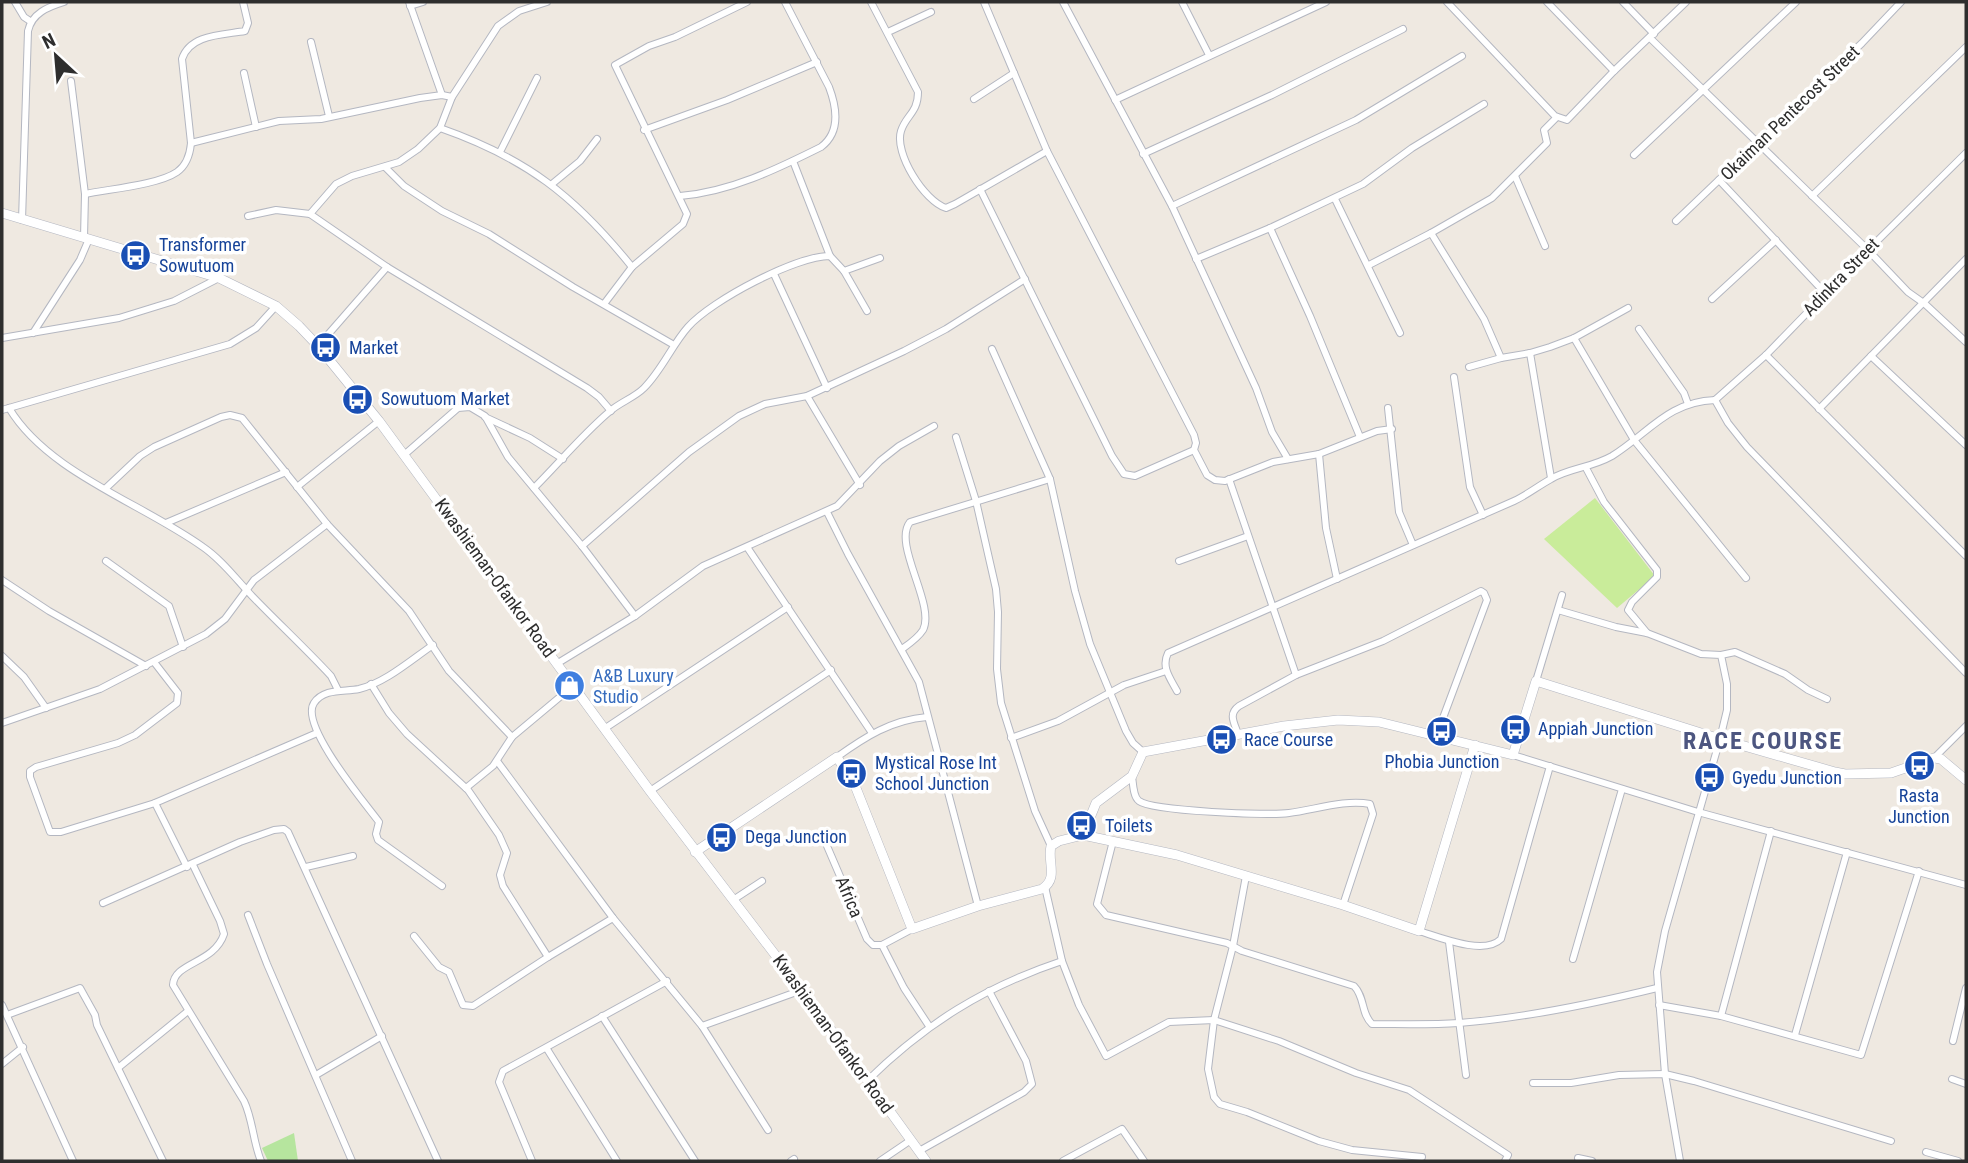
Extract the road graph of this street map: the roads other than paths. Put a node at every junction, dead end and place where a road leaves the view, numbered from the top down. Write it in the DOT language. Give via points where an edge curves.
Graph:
graph roads {
  1 [pos="15,2"];
  2 [pos="64,2"];
  3 [pos="243,2"];
  4 [pos="422,2"];
  5 [pos="547,2"];
  6 [pos="747,2"];
  7 [pos="785,2"];
  8 [pos="871,2"];
  9 [pos="984,2"];
  10 [pos="1063,2"];
  11 [pos="1182,2"];
  12 [pos="1326,2"];
  13 [pos="1447,2"];
  14 [pos="1547,2"];
  15 [pos="1623,2"];
  16 [pos="1686,2"];
  17 [pos="1796,2"];
  18 [pos="1901,2"];
  19 [pos="409,4"];
  20 [pos="931,12"];
  21 [pos="30,21"];
  22 [pos="1403,29"];
  23 [pos="888,32"];
  24 [pos="1652,36"];
  25 [pos="311,42"];
  26 [pos="1966,47"];
  27 [pos="1209,55"];
  28 [pos="1462,56"];
  29 [pos="817,62"];
  30 [pos="1614,71"];
  31 [pos="244,73"];
  32 [pos="1014,73"];
  33 [pos="537,78"];
  34 [pos="71,81"];
  35 [pos="1704,91"];
  36 [pos="442,95"];
  37 [pos="452,97"];
  38 [pos="974,99"];
  39 [pos="1115,100"];
  40 [pos="1484,104"];
  41 [pos="328,116"];
  42 [pos="1555,118"];
  43 [pos="256,127"];
  44 [pos="440,128"];
  45 [pos="644,130"];
  46 [pos="597,139"];
  47 [pos="191,143"];
  48 [pos="1758,143"];
  49 [pos="1047,151"];
  50 [pos="500,152"];
  51 [pos="1966,153"];
  52 [pos="1143,155"];
  53 [pos="1634,155"];
  54 [pos="793,161"];
  55 [pos="385,167"];
  56 [pos="1515,176"];
  57 [pos="1719,180"];
  58 [pos="552,184"];
  59 [pos="980,190"];
  60 [pos="85,194"];
  61 [pos="680,196"];
  62 [pos="1812,196"];
  63 [pos="1335,198"];
  64 [pos="1172,206"];
  65 [pos="2,213"];
  66 [pos="310,214"];
  67 [pos="248,216"];
  68 [pos="22,220"];
  69 [pos="1676,221"];
  70 [pos="1270,228"];
  71 [pos="1431,233"];
  72 [pos="87,239"];
  73 [pos="1776,240"];
  74 [pos="1545,246"];
  75 [pos="1868,250"];
  76 [pos="831,256"];
  77 [pos="880,258"];
  78 [pos="1196,259"];
  79 [pos="1966,259"];
  80 [pos="1369,265"];
  81 [pos="387,267"];
  82 [pos="632,267"];
  83 [pos="844,271"];
  84 [pos="774,274"];
  85 [pos="219,278"];
  86 [pos="1024,279"];
  87 [pos="1826,294"];
  88 [pos="1712,299"];
  89 [pos="1925,303"];
  90 [pos="604,304"];
  91 [pos="276,306"];
  92 [pos="1628,308"];
  93 [pos="867,312"];
  94 [pos="1639,329"];
  95 [pos="33,333"];
  96 [pos="1400,333"];
  97 [pos="2,338"];
  98 [pos="1574,338"];
  99 [pos="1966,342"];
  100 [pos="674,345"];
  101 [pos="318,346"];
  102 [pos="992,349"];
  103 [pos="1531,354"];
  104 [pos="1766,355"];
  105 [pos="1871,356"];
  106 [pos="1501,358"];
  107 [pos="1469,367"];
  108 [pos="1454,377"];
  109 [pos="827,388"];
  110 [pos="807,396"];
  111 [pos="1715,400"];
  112 [pos="1689,403"];
  113 [pos="1388,408"];
  114 [pos="6,409"];
  115 [pos="1819,409"];
  116 [pos="611,411"];
  117 [pos="485,416"];
  118 [pos="379,421"];
  119 [pos="934,426"];
  120 [pos="1392,429"];
  121 [pos="956,437"];
  122 [pos="1360,437"];
  123 [pos="1634,440"];
  124 [pos="1966,445"];
  125 [pos="1194,450"];
  126 [pos="1319,454"];
  127 [pos="404,455"];
  128 [pos="563,459"];
  129 [pos="1288,459"];
  130 [pos="1586,468"];
  131 [pos="286,472"];
  132 [pos="1551,478"];
  133 [pos="1050,479"];
  134 [pos="1229,479"];
  135 [pos="860,485"];
  136 [pos="298,487"];
  137 [pos="106,488"];
  138 [pos="534,488"];
  139 [pos="976,501"];
  140 [pos="827,512"];
  141 [pos="1483,515"];
  142 [pos="166,523"];
  143 [pos="327,524"];
  144 [pos="1248,536"];
  145 [pos="1413,545"];
  146 [pos="582,546"];
  147 [pos="747,547"];
  148 [pos="1966,556"];
  149 [pos="106,561"];
  150 [pos="1179,561"];
  151 [pos="1746,578"];
  152 [pos="1337,579"];
  153 [pos="2,580"];
  154 [pos="246,590"];
  155 [pos="1562,595"];
  156 [pos="1273,606"];
  157 [pos="788,607"];
  158 [pos="1558,610"];
  159 [pos="635,616"];
  160 [pos="1647,633"];
  161 [pos="433,645"];
  162 [pos="183,647"];
  163 [pos="902,649"];
  164 [pos="1721,655"];
  165 [pos="2,656"];
  166 [pos="154,662"];
  167 [pos="558,663"];
  168 [pos="146,666"];
  169 [pos="831,670"];
  170 [pos="1166,671"];
  171 [pos="1966,673"];
  172 [pos="1296,675"];
  173 [pos="1536,681"];
  174 [pos="372,684"];
  175 [pos="573,686"];
  176 [pos="338,690"];
  177 [pos="1177,691"];
  178 [pos="1111,692"];
  179 [pos="1827,699"];
  180 [pos="46,708"];
  181 [pos="927,717"];
  182 [pos="2,723"];
  183 [pos="1966,726"];
  184 [pos="604,729"];
  185 [pos="317,733"];
  186 [pos="873,733"];
  187 [pos="1238,734"];
  188 [pos="1437,734"];
  189 [pos="512,737"];
  190 [pos="1011,738"];
  191 [pos="1720,739"];
  192 [pos="1475,744"];
  193 [pos="1143,752"];
  194 [pos="1513,755"];
  195 [pos="837,757"];
  196 [pos="1934,758"];
  197 [pos="497,761"];
  198 [pos="1550,766"];
  199 [pos="1132,776"];
  200 [pos="1966,780"];
  201 [pos="466,788"];
  202 [pos="1622,789"];
  203 [pos="650,791"];
  204 [pos="155,803"];
  205 [pos="1698,812"];
  206 [pos="1771,831"];
  207 [pos="1083,835"];
  208 [pos="824,839"];
  209 [pos="1113,841"];
  210 [pos="1051,846"];
  211 [pos="695,852"];
  212 [pos="1847,852"];
  213 [pos="353,856"];
  214 [pos="190,866"];
  215 [pos="306,867"];
  216 [pos="1919,871"];
  217 [pos="1246,876"];
  218 [pos="762,881"];
  219 [pos="1966,885"];
  220 [pos="442,886"];
  221 [pos="1045,887"];
  222 [pos="733,900"];
  223 [pos="103,903"];
  224 [pos="1343,905"];
  225 [pos="978,906"];
  226 [pos="248,915"];
  227 [pos="613,918"];
  228 [pos="912,929"];
  229 [pos="1419,931"];
  230 [pos="414,936"];
  231 [pos="1449,942"];
  232 [pos="882,944"];
  233 [pos="1233,946"];
  234 [pos="548,957"];
  235 [pos="1573,959"];
  236 [pos="1062,961"];
  237 [pos="667,981"];
  238 [pos="1657,988"];
  239 [pos="1966,988"];
  240 [pos="802,990"];
  241 [pos="989,991"];
  242 [pos="2,1005"];
  243 [pos="1659,1005"];
  244 [pos="188,1011"];
  245 [pos="7,1015"];
  246 [pos="602,1016"];
  247 [pos="1721,1016"];
  248 [pos="1214,1020"];
  249 [pos="1459,1023"];
  250 [pos="702,1026"];
  251 [pos="929,1026"];
  252 [pos="1795,1035"];
  253 [pos="382,1036"];
  254 [pos="1953,1041"];
  255 [pos="23,1047"];
  256 [pos="547,1049"];
  257 [pos="2,1064"];
  258 [pos="118,1068"];
  259 [pos="1665,1074"];
  260 [pos="316,1075"];
  261 [pos="1466,1075"];
  262 [pos="1952,1079"];
  263 [pos="867,1081"];
  264 [pos="1533,1083"];
  265 [pos="1966,1084"];
  266 [pos="768,1130"];
  267 [pos="911,1140"];
  268 [pos="1891,1141"];
  269 [pos="919,1151"];
  270 [pos="1926,1152"];
  271 [pos="1422,1157"];
  272 [pos="1578,1158"];
  273 [pos="73,1161"];
  274 [pos="163,1161"];
  275 [pos="261,1161"];
  276 [pos="352,1161"];
  277 [pos="438,1161"];
  278 [pos="532,1161"];
  279 [pos="617,1161"];
  280 [pos="695,1161"];
  281 [pos="880,1161"];
  282 [pos="926,1161"];
  283 [pos="1063,1161"];
  284 [pos="1144,1161"];
  285 [pos="1505,1161"];
  286 [pos="1592,1161"];
  287 [pos="1680,1161"];
  288 [pos="1958,1161"];
  1 -- 21 [label="street"];
  2 -- 21 [label="street" via="46,8"];
  3 -- 47 [label="street" via="246,31 196,41 184,53"];
  4 -- 19 [label="street"];
  5 -- 37 [label="street" via="520,11 498,26"];
  6 -- 45 [label="street" via="615,65"];
  7 -- 29 [label="street"];
  8 -- 23 [label="street"];
  9 -- 32 [label="street"];
  10 -- 39 [label="street"];
  11 -- 27 [label="street"];
  12 -- 27 [label="street"];
  13 -- 42 [label="street"];
  14 -- 30 [label="street"];
  15 -- 24 [label="street"];
  16 -- 24 [label="street"];
  17 -- 35 [label="street"];
  18 -- 48 [label="street, Okaiman Pentecost Street"];
  19 -- 36 [label="street"];
  20 -- 23 [label="street"];
  21 -- 68 [label="street"];
  22 -- 52 [label="street"];
  23 -- 59 [label="street" via="918,92 917,107 900,137 917,185 946,208"];
  24 -- 30 [label="street"];
  24 -- 35 [label="street"];
  25 -- 41 [label="street"];
  26 -- 62 [label="street"];
  27 -- 39 [label="street"];
  28 -- 64 [label="street" via="1348,124"];
  29 -- 45 [label="street"];
  29 -- 54 [label="street" via="834,102 833,133 821,147"];
  30 -- 42 [label="street" via="1567,120"];
  31 -- 43 [label="street"];
  32 -- 38 [label="street"];
  32 -- 49 [label="street"];
  33 -- 50 [label="street"];
  34 -- 60 [label="street"];
  35 -- 48 [label="street"];
  35 -- 53 [label="street"];
  36 -- 37 [label="street"];
  36 -- 41 [label="street"];
  37 -- 44 [label="street"];
  39 -- 52 [label="street"];
  40 -- 63 [label="street"];
  41 -- 43 [label="street"];
  42 -- 56 [label="street" via="1545,128 1547,143"];
  43 -- 47 [label="street"];
  44 -- 50 [label="street"];
  44 -- 55 [label="street" via="409,156"];
  45 -- 61 [label="street"];
  46 -- 58 [label="street" via="580,162"];
  47 -- 60 [label="street" via="184,166 169,176"];
  48 -- 57 [label="street, Okaiman Pentecost Street"];
  48 -- 62 [label="street"];
  49 -- 59 [label="street"];
  49 -- 125 [label="street" via="1194,435"];
  50 -- 58 [label="street"];
  51 -- 75 [label="street, Adinkra Street"];
  52 -- 64 [label="street"];
  54 -- 61 [label="street" via="726,188"];
  54 -- 76 [label="street"];
  55 -- 66 [label="street" via="336,184"];
  55 -- 90 [label="street" via="431,204"];
  56 -- 71 [label="street" via="1492,198"];
  56 -- 74 [label="street"];
  57 -- 69 [label="street, Okaiman Pentecost Street"];
  57 -- 73 [label="street"];
  58 -- 82 [label="street" via="590,218"];
  59 -- 86 [label="street"];
  60 -- 72 [label="street"];
  61 -- 82 [label="street" via="687,214 683,224"];
  62 -- 75 [label="street"];
  63 -- 70 [label="street"];
  63 -- 80 [label="street"];
  64 -- 78 [label="street"];
  65 -- 68 [label="street, Kwashieman-Ofankor Road"];
  66 -- 67 [label="street" via="276,210"];
  66 -- 81 [label="street"];
  68 -- 72 [label="street, Kwashieman-Ofankor Road"];
  70 -- 78 [label="street"];
  70 -- 122 [label="street"];
  71 -- 80 [label="street"];
  71 -- 106 [label="street"];
  72 -- 85 [label="street, Kwashieman-Ofankor Road"];
  72 -- 95 [label="street" via="80,260"];
  73 -- 87 [label="street"];
  73 -- 88 [label="street"];
  75 -- 87 [label="street, Adinkra Street"];
  75 -- 89 [label="street" via="1908,292"];
  76 -- 83 [label="street"];
  76 -- 84 [label="street" via="804,260"];
  77 -- 83 [label="street"];
  78 -- 129 [label="street"];
  79 -- 89 [label="street"];
  80 -- 96 [label="street"];
  81 -- 101 [label="street"];
  81 -- 116 [label="street" via="587,388"];
  82 -- 90 [label="street"];
  83 -- 93 [label="street"];
  84 -- 100 [label="street" via="702,313"];
  84 -- 109 [label="street"];
  85 -- 91 [label="street, Kwashieman-Ofankor Road"];
  85 -- 95 [label="street" via="138,313"];
  86 -- 109 [label="street" via="924,341"];
  86 -- 125 [label="street" via="1124,474 1135,476"];
  87 -- 104 [label="street, Adinkra Street"];
  89 -- 99 [label="street"];
  89 -- 105 [label="street"];
  90 -- 100 [label="street"];
  91 -- 101 [label="street, Kwashieman-Ofankor Road"];
  91 -- 114 [label="street" via="256,328 230,344"];
  92 -- 98 [label="street"];
  94 -- 112 [label="street"];
  95 -- 97 [label="street"];
  98 -- 103 [label="street"];
  98 -- 123 [label="street"];
  100 -- 116 [label="street" via="647,385"];
  101 -- 118 [label="street, Kwashieman-Ofankor Road"];
  102 -- 133 [label="street"];
  103 -- 106 [label="street"];
  103 -- 132 [label="street"];
  104 -- 111 [label="street, Adinkra Street"];
  104 -- 115 [label="street"];
  105 -- 115 [label="street"];
  105 -- 124 [label="street"];
  106 -- 107 [label="street"];
  108 -- 141 [label="street" via="1470,488"];
  109 -- 110 [label="street"];
  110 -- 135 [label="street"];
  110 -- 146 [label="street" via="754,408 719,428"];
  111 -- 112 [label="street"];
  111 -- 171 [label="street" via="1747,447"];
  112 -- 123 [label="street"];
  113 -- 120 [label="street"];
  114 -- 137 [label="street" via="43,450"];
  115 -- 148 [label="street"];
  116 -- 128 [label="street"];
  117 -- 127 [label="street" via="470,407 453,412"];
  117 -- 128 [label="street"];
  117 -- 138 [label="street" via="508,457"];
  118 -- 127 [label="street, Kwashieman-Ofankor Road"];
  118 -- 136 [label="street"];
  119 -- 135 [label="street" via="880,461"];
  120 -- 122 [label="street"];
  120 -- 145 [label="street" via="1399,512"];
  121 -- 139 [label="street"];
  122 -- 126 [label="street"];
  123 -- 130 [label="street"];
  123 -- 151 [label="street"];
  125 -- 134 [label="street" via="1211,478"];
  126 -- 129 [label="street"];
  126 -- 152 [label="street" via="1326,528"];
  127 -- 167 [label="street, Kwashieman-Ofankor Road"];
  128 -- 138 [label="street"];
  129 -- 134 [label="street"];
  130 -- 132 [label="street"];
  130 -- 160 [label="street" via="1604,502 1657,570 1657,577 1628,610"];
  131 -- 136 [label="street"];
  131 -- 137 [label="street" via="247,423 230,415 154,447"];
  131 -- 142 [label="street"];
  132 -- 141 [label="street"];
  133 -- 139 [label="street"];
  133 -- 178 [label="street" via="1086,631"];
  134 -- 144 [label="street"];
  135 -- 140 [label="street"];
  136 -- 143 [label="street"];
  137 -- 142 [label="street"];
  138 -- 146 [label="street"];
  139 -- 163 [label="street" via="906,527 925,626"];
  139 -- 190 [label="street" via="996,589 999,688"];
  140 -- 147 [label="street"];
  140 -- 163 [label="street"];
  141 -- 145 [label="street"];
  142 -- 154 [label="street" via="222,562"];
  143 -- 154 [label="street"];
  143 -- 161 [label="street" via="409,611"];
  144 -- 150 [label="street"];
  144 -- 156 [label="street"];
  145 -- 152 [label="street"];
  146 -- 159 [label="street"];
  147 -- 157 [label="street"];
  147 -- 159 [label="street" via="703,566"];
  149 -- 162 [label="street" via="169,606"];
  152 -- 156 [label="street"];
  153 -- 168 [label="street"];
  154 -- 162 [label="street" via="216,628"];
  154 -- 176 [label="street" via="326,670"];
  155 -- 158 [label="street"];
  156 -- 170 [label="street" via="1168,653"];
  156 -- 172 [label="street"];
  157 -- 169 [label="street"];
  157 -- 184 [label="street"];
  158 -- 160 [label="street"];
  158 -- 173 [label="street"];
  159 -- 167 [label="street"];
  160 -- 164 [label="street" via="1700,654"];
  161 -- 174 [label="street"];
  161 -- 189 [label="street" via="449,671"];
  162 -- 166 [label="street"];
  163 -- 181 [label="street" via="919,682"];
  164 -- 179 [label="street" via="1735,652"];
  164 -- 191 [label="street" via="1728,699"];
  165 -- 180 [label="street"];
  166 -- 168 [label="street"];
  166 -- 204 [label="street" via="178,693 177,703 135,735 36,767 29,774 50,832"];
  167 -- 175 [label="street, Kwashieman-Ofankor Road"];
  168 -- 180 [label="street"];
  169 -- 186 [label="street"];
  169 -- 203 [label="street"];
  170 -- 177 [label="street"];
  170 -- 178 [label="street"];
  172 -- 187 [label="street" via="1233,710"];
  172 -- 188 [label="street" via="1383,641 1477,592 1485,593 1488,600"];
  173 -- 191 [label="street"];
  173 -- 194 [label="street"];
  174 -- 176 [label="street"];
  174 -- 201 [label="street" via="407,734"];
  175 -- 184 [label="street, Kwashieman-Ofankor Road"];
  175 -- 189 [label="street"];
  176 -- 185 [label="street" via="312,705"];
  178 -- 190 [label="street"];
  178 -- 193 [label="street" via="1126,731"];
  180 -- 182 [label="street"];
  181 -- 186 [label="street"];
  181 -- 225 [label="street"];
  183 -- 196 [label="street"];
  184 -- 203 [label="street, Kwashieman-Ofankor Road"];
  185 -- 204 [label="street"];
  185 -- 220 [label="street" via="379,822 378,840"];
  186 -- 195 [label="street"];
  187 -- 188 [label="street" via="1338,720 1379,722"];
  187 -- 193 [label="street"];
  188 -- 192 [label="street"];
  189 -- 197 [label="street"];
  190 -- 210 [label="street"];
  191 -- 196 [label="street" via="1845,774 1891,774"];
  191 -- 205 [label="street"];
  192 -- 194 [label="street"];
  192 -- 229 [label="street"];
  193 -- 199 [label="street"];
  194 -- 198 [label="street"];
  195 -- 211 [label="street"];
  195 -- 228 [label="street" via="856,788"];
  196 -- 200 [label="street"];
  197 -- 201 [label="street"];
  197 -- 227 [label="street"];
  198 -- 202 [label="street"];
  198 -- 231 [label="street" via="1501,939 1488,946"];
  199 -- 207 [label="street" via="1096,803"];
  199 -- 224 [label="street" via="1139,802 1168,808 1286,814 1370,804 1373,814"];
  201 -- 234 [label="street" via="502,841 506,853 503,886"];
  202 -- 205 [label="street"];
  202 -- 235 [label="street"];
  203 -- 211 [label="street, Kwashieman-Ofankor Road"];
  204 -- 214 [label="street"];
  205 -- 206 [label="street"];
  205 -- 238 [label="street" via="1665,930"];
  206 -- 212 [label="street"];
  206 -- 247 [label="street"];
  207 -- 209 [label="street"];
  207 -- 210 [label="street"];
  208 -- 232 [label="street, Africa" via="867,939 873,945"];
  209 -- 217 [label="street"];
  209 -- 233 [label="street" via="1097,904 1106,915"];
  210 -- 221 [label="street" via="1052,878"];
  211 -- 222 [label="street, Kwashieman-Ofankor Road"];
  212 -- 216 [label="street"];
  212 -- 252 [label="street"];
  213 -- 215 [label="street"];
  214 -- 215 [label="street" via="280,829 288,832"];
  214 -- 223 [label="street"];
  214 -- 244 [label="street" via="224,934 217,949 179,971 173,980"];
  215 -- 253 [label="street"];
  216 -- 219 [label="street"];
  216 -- 252 [label="street" via="1861,1055"];
  217 -- 224 [label="street"];
  217 -- 233 [label="street"];
  218 -- 222 [label="street"];
  221 -- 225 [label="street"];
  221 -- 236 [label="street"];
  222 -- 240 [label="street, Kwashieman-Ofankor Road"];
  224 -- 229 [label="street"];
  225 -- 228 [label="street"];
  226 -- 260 [label="street"];
  227 -- 234 [label="street"];
  227 -- 237 [label="street"];
  228 -- 232 [label="street"];
  229 -- 231 [label="street"];
  230 -- 234 [label="street" via="439,967 449,972 467,1007"];
  231 -- 249 [label="street"];
  232 -- 251 [label="street, Africa"];
  233 -- 248 [label="street"];
  233 -- 249 [label="street" via="1354,986 1372,1024"];
  236 -- 241 [label="street"];
  236 -- 248 [label="street" via="1106,1056 1169,1022"];
  237 -- 246 [label="street"];
  237 -- 250 [label="street"];
  238 -- 243 [label="street"];
  238 -- 249 [label="street" via="1570,1008"];
  239 -- 254 [label="street"];
  240 -- 250 [label="street"];
  240 -- 263 [label="street, Kwashieman-Ofankor Road"];
  241 -- 251 [label="street"];
  241 -- 269 [label="street" via="1026,1061 1032,1084"];
  242 -- 245 [label="street"];
  243 -- 247 [label="street"];
  243 -- 259 [label="street"];
  244 -- 258 [label="street"];
  244 -- 275 [label="street" via="249,1111"];
  245 -- 255 [label="street"];
  245 -- 258 [label="street" via="80,988"];
  246 -- 256 [label="street"];
  246 -- 280 [label="street"];
  247 -- 252 [label="street"];
  248 -- 271 [label="street" via="1208,1069 1220,1104 1352,1150"];
  248 -- 285 [label="street" via="1409,1090 1508,1155"];
  249 -- 261 [label="street"];
  250 -- 266 [label="street"];
  251 -- 263 [label="street"];
  253 -- 260 [label="street"];
  253 -- 277 [label="street"];
  255 -- 257 [label="street"];
  255 -- 273 [label="street"];
  256 -- 278 [label="street" via="505,1070 499,1078"];
  256 -- 279 [label="street"];
  258 -- 274 [label="street"];
  259 -- 264 [label="street"];
  259 -- 268 [label="street"];
  259 -- 287 [label="street"];
  260 -- 276 [label="street"];
  262 -- 265 [label="street"];
  263 -- 267 [label="street, Kwashieman-Ofankor Road"];
  267 -- 269 [label="street, Kwashieman-Ofankor Road"];
  267 -- 281 [label="street"];
  269 -- 282 [label="street, Kwashieman-Ofankor Road"];
  270 -- 288 [label="street"];
  272 -- 286 [label="street"];
  283 -- 284 [label="street" via="1122,1129"];
}
